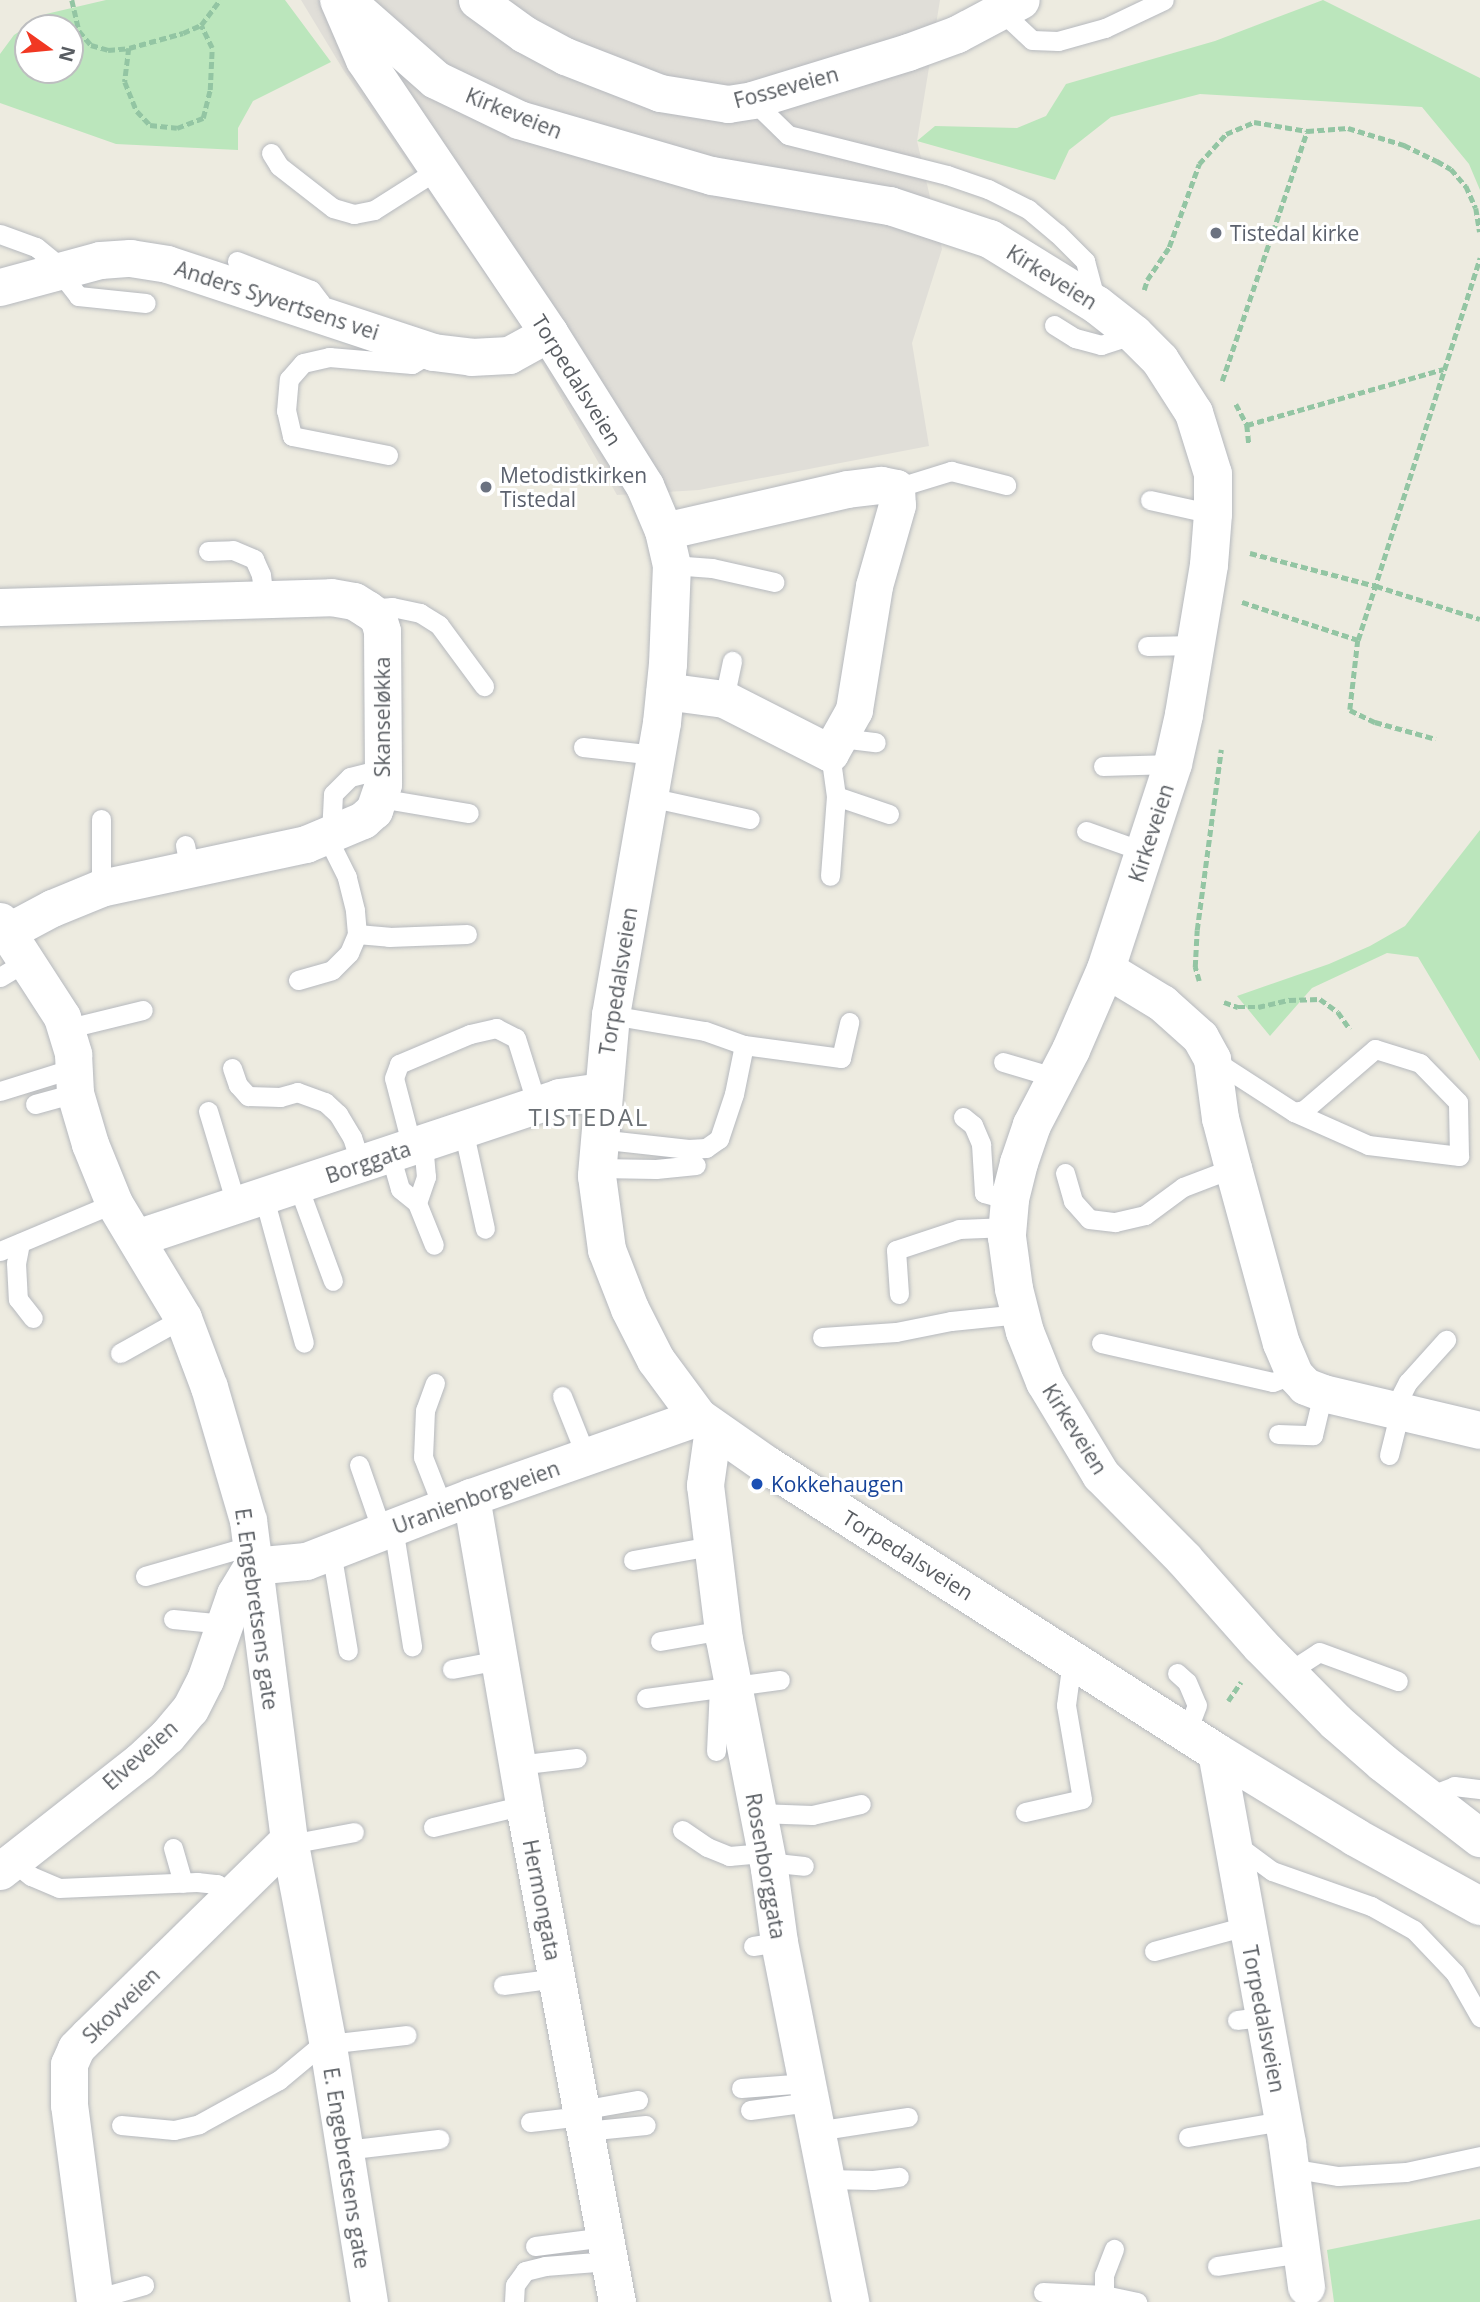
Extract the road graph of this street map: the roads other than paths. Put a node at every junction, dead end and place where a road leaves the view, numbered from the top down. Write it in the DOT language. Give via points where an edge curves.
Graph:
graph roads {
  1 [pos="339,0"];
  2 [pos="345,0"];
  3 [pos="477,0"];
  4 [pos="1164,0"];
  5 [pos="1011,6"];
  6 [pos="752,100"];
  7 [pos="271,153"];
  8 [pos="437,170"];
  9 [pos="0,234"];
  10 [pos="237,261"];
  11 [pos="61,270"];
  12 [pos="0,287"];
  13 [pos="146,303"];
  14 [pos="1097,305"];
  15 [pos="318,316"];
  16 [pos="1054,325"];
  17 [pos="549,333"];
  18 [pos="1135,334"];
  19 [pos="433,352"];
  20 [pos="388,455"];
  21 [pos="1006,485"];
  22 [pos="896,488"];
  23 [pos="1150,500"];
  24 [pos="1213,514"];
  25 [pos="668,548"];
  26 [pos="208,551"];
  27 [pos="774,582"];
  28 [pos="264,599"];
  29 [pos="0,607"];
  30 [pos="368,609"];
  31 [pos="1196,645"];
  32 [pos="1147,646"];
  33 [pos="732,661"];
  34 [pos="484,686"];
  35 [pos="665,691"];
  36 [pos="724,699"];
  37 [pos="849,744"];
  38 [pos="583,747"];
  39 [pos="656,755"];
  40 [pos="1173,764"];
  41 [pos="1103,766"];
  42 [pos="382,783"];
  43 [pos="836,796"];
  44 [pos="649,797"];
  45 [pos="469,813"];
  46 [pos="889,814"];
  47 [pos="101,819"];
  48 [pos="750,819"];
  49 [pos="1086,831"];
  50 [pos="329,836"];
  51 [pos="1145,852"];
  52 [pos="831,876"];
  53 [pos="101,888"];
  54 [pos="357,934"];
  55 [pos="467,934"];
  56 [pos="6,942"];
  57 [pos="1106,969"];
  58 [pos="298,979"];
  59 [pos="143,1010"];
  60 [pos="611,1015"];
  61 [pos="849,1022"];
  62 [pos="65,1029"];
  63 [pos="744,1045"];
  64 [pos="1212,1059"];
  65 [pos="1003,1062"];
  66 [pos="232,1068"];
  67 [pos="1057,1078"];
  68 [pos="75,1081"];
  69 [pos="0,1091"];
  70 [pos="602,1091"];
  71 [pos="35,1104"];
  72 [pos="537,1105"];
  73 [pos="208,1111"];
  74 [pos="1294,1112"];
  75 [pos="962,1117"];
  76 [pos="463,1129"];
  77 [pos="397,1152"];
  78 [pos="598,1154"];
  79 [pos="696,1165"];
  80 [pos="1233,1168"];
  81 [pos="1065,1173"];
  82 [pos="298,1186"];
  83 [pos="251,1202"];
  84 [pos="114,1203"];
  85 [pos="417,1203"];
  86 [pos="1009,1213"];
  87 [pos="485,1230"];
  88 [pos="136,1238"];
  89 [pos="20,1243"];
  90 [pos="434,1245"];
  91 [pos="0,1251"];
  92 [pos="333,1281"];
  93 [pos="899,1294"];
  94 [pos="1020,1314"];
  95 [pos="33,1318"];
  96 [pos="183,1318"];
  97 [pos="822,1337"];
  98 [pos="1446,1340"];
  99 [pos="304,1343"];
  100 [pos="1101,1343"];
  101 [pos="120,1353"];
  102 [pos="435,1382"];
  103 [pos="1309,1383"];
  104 [pos="562,1396"];
  105 [pos="1397,1410"];
  106 [pos="705,1422"];
  107 [pos="1480,1430"];
  108 [pos="1278,1434"];
  109 [pos="1389,1455"];
  110 [pos="586,1457"];
  111 [pos="359,1465"];
  112 [pos="457,1503"];
  113 [pos="387,1529"];
  114 [pos="710,1546"];
  115 [pos="331,1551"];
  116 [pos="251,1556"];
  117 [pos="633,1560"];
  118 [pos="145,1576"];
  119 [pos="173,1619"];
  120 [pos="225,1624"];
  121 [pos="723,1630"];
  122 [pos="660,1641"];
  123 [pos="412,1646"];
  124 [pos="348,1651"];
  125 [pos="1274,1659"];
  126 [pos="499,1660"];
  127 [pos="1072,1660"];
  128 [pos="452,1669"];
  129 [pos="1177,1673"];
  130 [pos="779,1680"];
  131 [pos="1398,1681"];
  132 [pos="725,1686"];
  133 [pos="646,1698"];
  134 [pos="1200,1742"];
  135 [pos="716,1751"];
  136 [pos="578,1758"];
  137 [pos="517,1765"];
  138 [pos="1480,1789"];
  139 [pos="1426,1797"];
  140 [pos="861,1804"];
  141 [pos="524,1805"];
  142 [pos="1025,1812"];
  143 [pos="758,1813"];
  144 [pos="433,1827"];
  145 [pos="682,1830"];
  146 [pos="354,1832"];
  147 [pos="1480,1838"];
  148 [pos="1231,1840"];
  149 [pos="290,1842"];
  150 [pos="173,1848"];
  151 [pos="766,1857"];
  152 [pos="6,1866"];
  153 [pos="804,1866"];
  154 [pos="183,1883"];
  155 [pos="233,1895"];
  156 [pos="1480,1906"];
  157 [pos="1246,1926"];
  158 [pos="1154,1951"];
  159 [pos="556,1978"];
  160 [pos="503,1985"];
  161 [pos="1480,2017"];
  162 [pos="406,2035"];
  163 [pos="327,2042"];
  164 [pos="740,2088"];
  165 [pos="638,2100"];
  166 [pos="811,2105"];
  167 [pos="750,2110"];
  168 [pos="908,2117"];
  169 [pos="583,2119"];
  170 [pos="1283,2121"];
  171 [pos="530,2122"];
  172 [pos="646,2124"];
  173 [pos="121,2125"];
  174 [pos="1188,2137"];
  175 [pos="439,2139"];
  176 [pos="345,2150"];
  177 [pos="1480,2156"];
  178 [pos="1290,2168"];
  179 [pos="899,2177"];
  180 [pos="825,2179"];
  181 [pos="534,2246"];
  182 [pos="607,2249"];
  183 [pos="1114,2249"];
  184 [pos="1217,2266"];
  185 [pos="1299,2281"];
  186 [pos="144,2286"];
  187 [pos="1043,2291"];
  188 [pos="1104,2295"];
  189 [pos="95,2301"];
  190 [pos="369,2302"];
  191 [pos="514,2302"];
  192 [pos="617,2302"];
  193 [pos="850,2302"];
  194 [pos="1137,2302"];
  1 -- 8 [label="main road, Torpedalsveien" via="365,60"];
  2 -- 14 [label="main road, Kirkeveien" via="436,80 519,120 712,176 890,206 933,219 990,239"];
  3 -- 6 [label="street, Fosseveien" via="524,34 620,79 703,102"];
  4 -- 5 [label="lane" via="1105,27 1058,41 1032,40"];
  5 -- 6 [label="street, Fosseveien" via="957,34 908,52"];
  6 -- 14 [label="lane" via="788,135 947,175 1028,209 1085,261"];
  7 -- 8 [label="lane" via="279,166 333,208 354,214 374,210"];
  8 -- 17 [label="main road, Torpedalsveien"];
  9 -- 11 [label="lane" via="36,247"];
  10 -- 15 [label="lane" via="311,290 320,302"];
  11 -- 12 [label="street, Anders Syvertsens vei"];
  11 -- 13 [label="lane" via="78,296"];
  11 -- 15 [label="street, Anders Syvertsens vei" via="130,258 167,264"];
  14 -- 18 [label="main road, Kirkeveien"];
  15 -- 19 [label="street, Anders Syvertsens vei"];
  16 -- 18 [label="lane" via="1075,338 1101,345"];
  17 -- 19 [label="street, Anders Syvertsens vei" via="509,355 481,358"];
  17 -- 25 [label="main road, Torpedalsveien" via="645,486"];
  18 -- 24 [label="main road, Kirkeveien" via="1160,360 1194,413 1213,474"];
  19 -- 20 [label="lane" via="412,364 330,357 303,363 289,379 286,411 292,436"];
  21 -- 22 [label="lane" via="951,471"];
  22 -- 25 [label="street" via="847,489"];
  22 -- 37 [label="street" via="897,505 874,586"];
  23 -- 24 [label="lane"];
  24 -- 31 [label="main road, Kirkeveien"];
  25 -- 27 [label="lane" via="712,568"];
  25 -- 35 [label="main road, Torpedalsveien" via="672,609"];
  26 -- 28 [label="lane" via="233,550 254,559"];
  28 -- 29 [label="street"];
  28 -- 30 [label="street" via="331,597 355,601"];
  30 -- 34 [label="lane" via="392,607 420,613 439,625"];
  30 -- 42 [label="street, Skanseløkka" via="382,631"];
  31 -- 32 [label="lane"];
  31 -- 40 [label="main road, Kirkeveien"];
  33 -- 36 [label="lane"];
  35 -- 36 [label="street"];
  35 -- 39 [label="main road, Torpedalsveien"];
  36 -- 37 [label="street"];
  37 -- 43 [label="lane"];
  38 -- 39 [label="lane"];
  39 -- 44 [label="main road, Torpedalsveien"];
  40 -- 41 [label="lane"];
  40 -- 51 [label="main road, Kirkeveien"];
  42 -- 45 [label="lane"];
  42 -- 50 [label="street, Skanseløkka" via="374,810"];
  43 -- 46 [label="lane"];
  43 -- 52 [label="lane"];
  44 -- 48 [label="lane"];
  44 -- 60 [label="main road, Torpedalsveien"];
  47 -- 53 [label="lane"];
  49 -- 51 [label="lane"];
  50 -- 53 [label="street, Skanseløkka" via="188,858"];
  50 -- 54 [label="lane" via="347,877"];
  51 -- 57 [label="main road, Kirkeveien"];
  53 -- 56 [label="street, Skanseløkka" via="52,908"];
  54 -- 55 [label="lane"];
  54 -- 58 [label="lane" via="349,953 332,970"];
  56 -- 62 [label="street, E. Engebretsens gate" via="62,1017"];
  57 -- 64 [label="street" via="1162,1003 1200,1037"];
  57 -- 67 [label="main road, Kirkeveien"];
  59 -- 62 [label="lane"];
  60 -- 63 [label="lane" via="705,1031"];
  60 -- 70 [label="main road, Torpedalsveien"];
  61 -- 63 [label="lane" via="841,1058"];
  62 -- 68 [label="street, E. Engebretsens gate"];
  63 -- 78 [label="lane" via="719,1139 706,1148"];
  64 -- 74 [label="lane"];
  64 -- 80 [label="street"];
  65 -- 67 [label="lane"];
  66 -- 77 [label="lane" via="248,1096 280,1097 297,1092 325,1102 352,1137"];
  67 -- 86 [label="main road, Kirkeveien" via="1032,1125"];
  68 -- 69 [label="lane"];
  68 -- 71 [label="lane"];
  68 -- 84 [label="street, E. Engebretsens gate" via="90,1144"];
  70 -- 72 [label="street, Borggata"];
  70 -- 78 [label="main road, Torpedalsveien"];
  72 -- 76 [label="street, Borggata"];
  72 -- 77 [label="lane" via="516,1038 496,1028 470,1034 399,1064 394,1079"];
  73 -- 83 [label="lane"];
  74 -- 74 [label="lane" via="1368,1145 1459,1156 1458,1102 1420,1063 1375,1049 1304,1110"];
  75 -- 86 [label="lane" via="973,1125 981,1144 984,1193"];
  76 -- 77 [label="street, Borggata"];
  76 -- 87 [label="lane"];
  77 -- 82 [label="street, Borggata"];
  77 -- 85 [label="lane" via="400,1189"];
  77 -- 85 [label="lane" via="426,1177"];
  78 -- 79 [label="lane" via="656,1169"];
  78 -- 106 [label="main road, Torpedalsveien" via="607,1250 630,1308 656,1360"];
  80 -- 81 [label="lane" via="1183,1186 1145,1215 1115,1222 1089,1219 1073,1201"];
  80 -- 103 [label="street" via="1281,1343"];
  82 -- 83 [label="street, Borggata"];
  82 -- 92 [label="lane"];
  83 -- 88 [label="street, Borggata"];
  83 -- 99 [label="lane"];
  84 -- 88 [label="street, E. Engebretsens gate"];
  84 -- 89 [label="lane"];
  85 -- 90 [label="lane"];
  86 -- 93 [label="lane" via="896,1250"];
  86 -- 94 [label="main road, Kirkeveien"];
  88 -- 96 [label="street, E. Engebretsens gate"];
  89 -- 91 [label="lane"];
  89 -- 95 [label="lane" via="18,1299"];
  94 -- 97 [label="lane" via="896,1332"];
  94 -- 125 [label="main road, Kirkeveien" via="1045,1382 1101,1475"];
  96 -- 101 [label="lane"];
  96 -- 116 [label="street, E. Engebretsens gate" via="209,1387 248,1520"];
  98 -- 105 [label="lane" via="1408,1382"];
  100 -- 103 [label="lane" via="1273,1382"];
  102 -- 112 [label="lane" via="425,1410 423,1457"];
  103 -- 105 [label="street"];
  103 -- 108 [label="lane" via="1313,1435"];
  104 -- 110 [label="lane"];
  105 -- 107 [label="street"];
  105 -- 109 [label="lane"];
  106 -- 110 [label="street, Uranienborgveien"];
  106 -- 114 [label="street, Rosenborggata"];
  106 -- 127 [label="main road, Torpedalsveien"];
  110 -- 112 [label="street, Uranienborgveien"];
  111 -- 113 [label="lane"];
  112 -- 113 [label="street, Uranienborgveien"];
  112 -- 126 [label="street, Hermongata"];
  113 -- 115 [label="street, Uranienborgveien"];
  113 -- 123 [label="lane"];
  114 -- 117 [label="lane"];
  114 -- 121 [label="street, Rosenborggata"];
  115 -- 116 [label="street, Uranienborgveien" via="306,1561"];
  115 -- 124 [label="lane"];
  116 -- 118 [label="lane"];
  116 -- 120 [label="street, Elveveien"];
  116 -- 149 [label="street, E. Engebretsens gate"];
  119 -- 120 [label="lane"];
  120 -- 152 [label="street, Elveveien" via="190,1709 167,1736"];
  121 -- 122 [label="lane"];
  121 -- 132 [label="street, Rosenborggata"];
  125 -- 131 [label="lane" via="1319,1652"];
  125 -- 139 [label="main road, Kirkeveien" via="1336,1722"];
  126 -- 128 [label="lane"];
  126 -- 137 [label="street, Hermongata"];
  127 -- 134 [label="main road, Torpedalsveien"];
  127 -- 142 [label="lane" via="1066,1705 1082,1799"];
  129 -- 134 [label="lane" via="1187,1682 1197,1705"];
  130 -- 132 [label="lane"];
  132 -- 133 [label="lane"];
  132 -- 135 [label="lane"];
  132 -- 143 [label="street, Rosenborggata"];
  134 -- 148 [label="street, Torpedalsveien"];
  134 -- 156 [label="main road, Torpedalsveien" via="1355,1837"];
  136 -- 137 [label="lane"];
  137 -- 141 [label="street, Hermongata"];
  138 -- 139 [label="lane" via="1454,1787"];
  139 -- 147 [label="main road, Kirkeveien"];
  140 -- 143 [label="lane" via="812,1815"];
  141 -- 144 [label="lane"];
  141 -- 159 [label="street, Hermongata"];
  143 -- 151 [label="street, Rosenborggata"];
  145 -- 151 [label="lane" via="729,1856"];
  146 -- 149 [label="lane"];
  148 -- 157 [label="street, Torpedalsveien"];
  148 -- 161 [label="lane" via="1272,1871 1371,1906 1414,1930 1455,1973"];
  149 -- 155 [label="street, Skovveien"];
  149 -- 163 [label="street, E. Engebretsens gate"];
  150 -- 154 [label="lane"];
  151 -- 153 [label="lane"];
  151 -- 166 [label="street, Rosenborggata" via="766,1944"];
  152 -- 154 [label="lane" via="59,1888"];
  154 -- 155 [label="lane" via="217,1884"];
  155 -- 189 [label="street, Skovveien" via="76,2048 69,2064 69,2105"];
  157 -- 158 [label="lane"];
  157 -- 170 [label="street, Torpedalsveien" via="1250,2019"];
  159 -- 160 [label="lane"];
  159 -- 169 [label="street, Hermongata"];
  162 -- 163 [label="lane"];
  163 -- 173 [label="lane" via="279,2080 199,2124 174,2130"];
  163 -- 176 [label="street, E. Engebretsens gate"];
  164 -- 166 [label="lane"];
  165 -- 169 [label="lane"];
  166 -- 167 [label="lane"];
  166 -- 168 [label="lane"];
  166 -- 180 [label="street, Rosenborggata"];
  169 -- 171 [label="lane"];
  169 -- 172 [label="lane"];
  169 -- 182 [label="street, Hermongata"];
  170 -- 174 [label="lane"];
  170 -- 178 [label="street, Torpedalsveien"];
  175 -- 176 [label="lane"];
  176 -- 190 [label="street, E. Engebretsens gate"];
  177 -- 178 [label="lane" via="1406,2172 1338,2176"];
  178 -- 185 [label="street, Torpedalsveien"];
  179 -- 180 [label="lane"];
  180 -- 193 [label="street, Rosenborggata"];
  181 -- 182 [label="lane"];
  182 -- 191 [label="lane" via="526,2271 515,2285"];
  182 -- 192 [label="street, Hermongata"];
  183 -- 188 [label="lane" via="1104,2275"];
  184 -- 185 [label="lane"];
  186 -- 189 [label="lane"];
  187 -- 188 [label="lane"];
  188 -- 194 [label="lane"];
}
